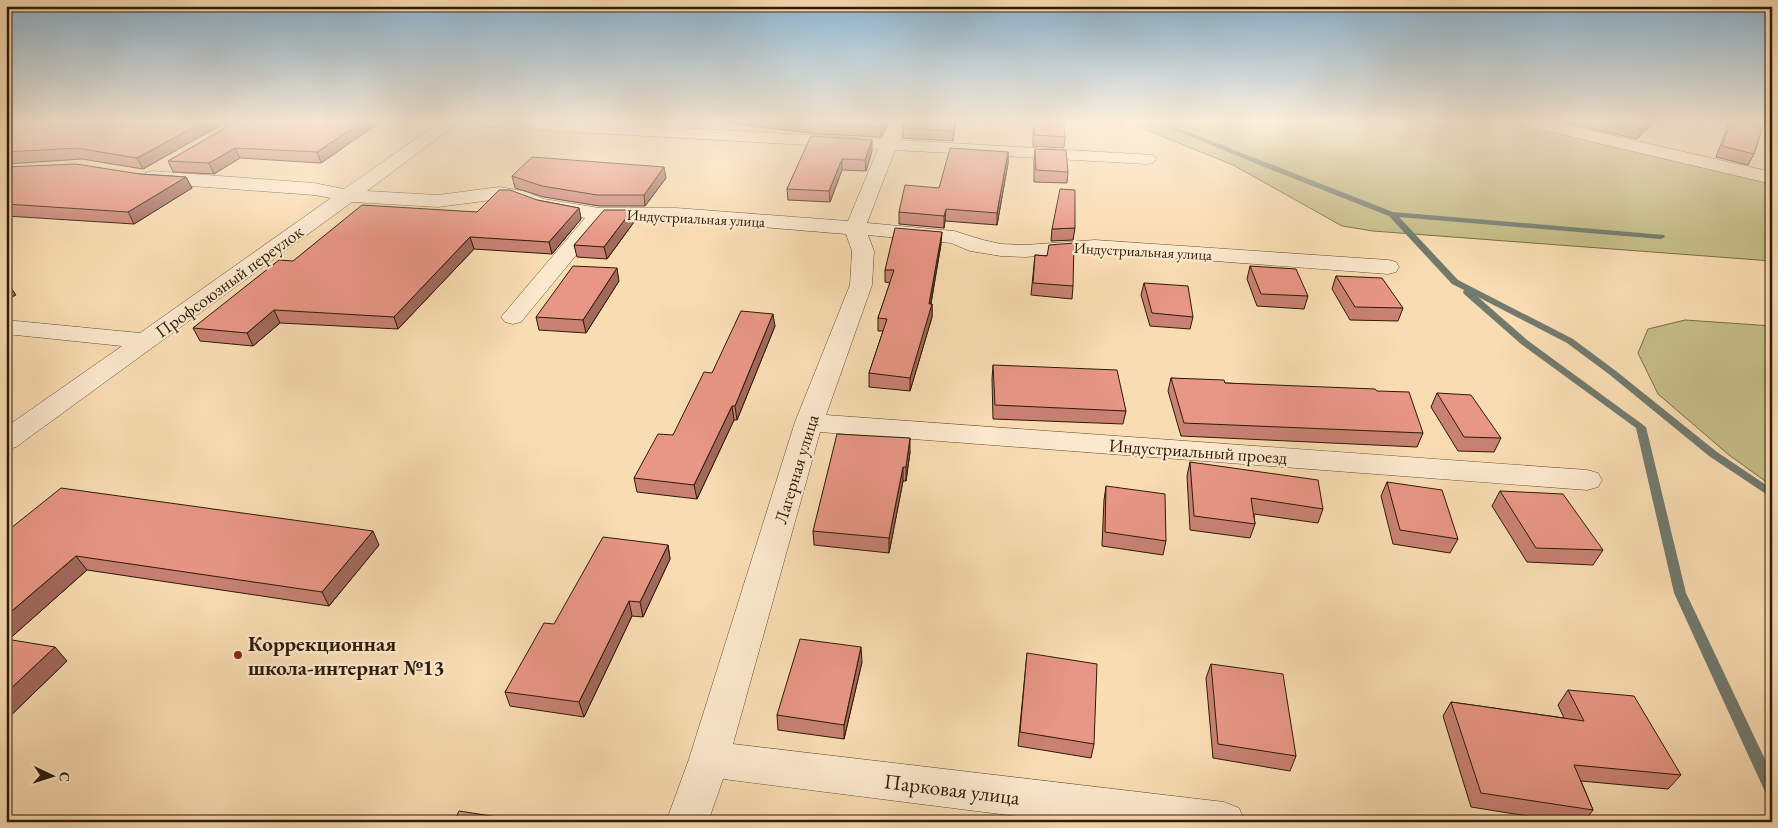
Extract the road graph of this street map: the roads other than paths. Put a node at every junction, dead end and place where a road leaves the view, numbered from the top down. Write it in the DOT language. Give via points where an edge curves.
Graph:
graph roads {
  1 [pos="397,161"];
  2 [pos="882,161"];
  3 [pos="1698,161"];
  4 [pos="172,162"];
  5 [pos="1772,178"];
  6 [pos="348,196"];
  7 [pos="599,214"];
  8 [pos="855,228"];
  9 [pos="1388,267"];
  10 [pos="512,317"];
  11 [pos="6,326"];
  12 [pos="146,341"];
  13 [pos="809,422"];
  14 [pos="6,441"];
  15 [pos="1587,480"];
  16 [pos="709,760"];
  17 [pos="686,822"];
  18 [pos="1224,822"];
  1 -- 6 [label="street, Профсоюзный переулок"];
  2 -- 8 [label="street"];
  3 -- 5 [label="street"];
  4 -- 6 [label="street, Индустриальная улица" via="137,175 314,189"];
  6 -- 7 [label="street, Индустриальная улица" via="438,201 499,193"];
  6 -- 12 [label="street, Профсоюзный переулок"];
  7 -- 8 [label="street, Индустриальная улица" via="676,214"];
  7 -- 10 [label="street"];
  8 -- 9 [label="street, Индустриальная улица" via="954,237 1001,250 1095,246"];
  8 -- 13 [label="street, Лагерная улица" via="863,251 862,285"];
  11 -- 12 [label="street"];
  12 -- 14 [label="street, Профсоюзный переулок"];
  13 -- 15 [label="street, Индустриальный проезд"];
  13 -- 16 [label="street, Лагерная улица"];
  16 -- 17 [label="street, Лагерная улица"];
  16 -- 18 [label="street, Парковая улица"];
}
